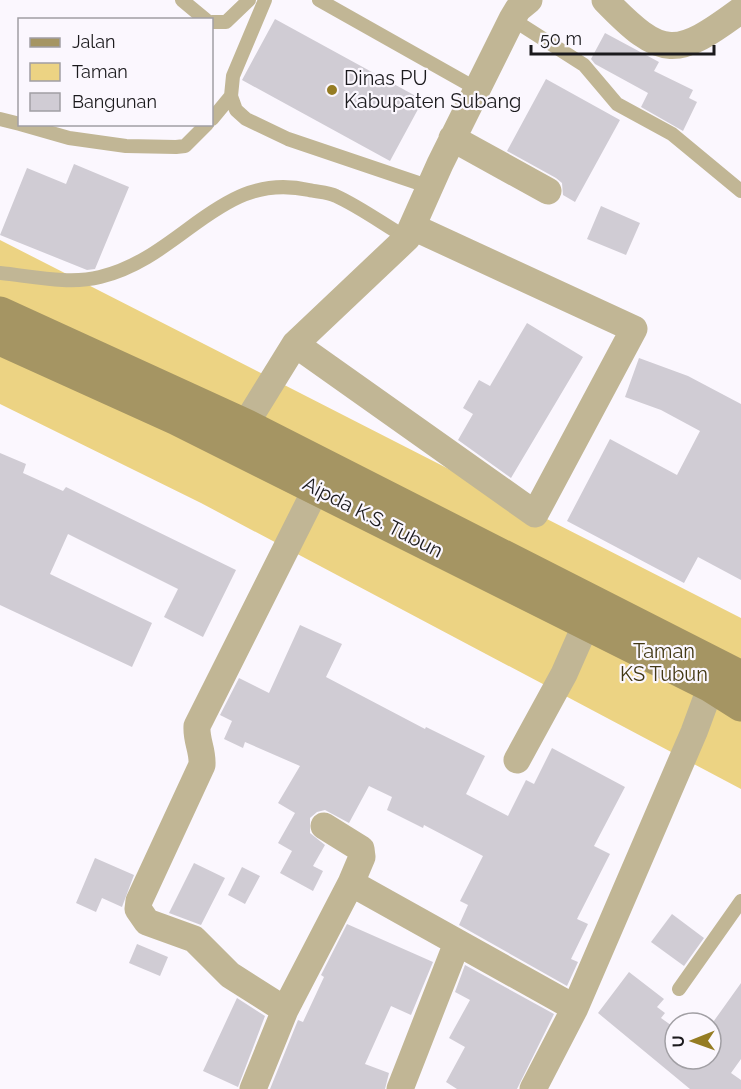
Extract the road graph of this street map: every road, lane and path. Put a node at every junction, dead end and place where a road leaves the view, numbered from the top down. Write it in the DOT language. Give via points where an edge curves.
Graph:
graph roads {
  1 [pos="182,0"];
  2 [pos="249,0"];
  3 [pos="265,0"];
  4 [pos="319,0"];
  5 [pos="605,0"];
  6 [pos="521,10"];
  7 [pos="741,10"];
  8 [pos="204,18"];
  9 [pos="213,22"];
  10 [pos="477,89"];
  11 [pos="231,96"];
  12 [pos="213,118"];
  13 [pos="0,119"];
  14 [pos="18,124"];
  15 [pos="27,126"];
  16 [pos="205,126"];
  17 [pos="452,138"];
  18 [pos="430,187"];
  19 [pos="548,191"];
  20 [pos="741,192"];
  21 [pos="410,232"];
  22 [pos="0,273"];
  23 [pos="0,313"];
  24 [pos="0,339"];
  25 [pos="295,344"];
  26 [pos="245,425"];
  27 [pos="316,489"];
  28 [pos="586,624"];
  29 [pos="726,682"];
  30 [pos="741,705"];
  31 [pos="516,760"];
  32 [pos="324,826"];
  33 [pos="351,883"];
  34 [pos="741,902"];
  35 [pos="457,943"];
  36 [pos="679,989"];
  37 [pos="575,1008"];
  38 [pos="285,1010"];
  39 [pos="254,1089"];
  40 [pos="400,1089"];
  41 [pos="533,1089"];
  1 -- 8 [label="lane"];
  2 -- 9 [label="lane" via="225,22"];
  3 -- 11 [label="lane" via="233,76"];
  4 -- 10 [label="lane"];
  5 -- 7 [label="street" via="629,25 655,42 678,47 705,37"];
  6 -- 10 [label="street"];
  6 -- 20 [label="lane" via="584,65 617,104 672,134"];
  10 -- 17 [label="street"];
  11 -- 12 [label="lane"];
  11 -- 18 [label="lane" via="236,110 246,119 288,139"];
  13 -- 14 [label="lane"];
  15 -- 16 [label="lane" via="69,138 126,146 176,147 185,146"];
  17 -- 18 [label="street"];
  17 -- 19 [label="street"];
  18 -- 21 [label="street"];
  21 -- 22 [label="lane" via="334,195 286,185 238,197 203,217 155,254 99,278 56,279"];
  21 -- 25 [label="street"];
  21 -- 25 [label="street" via="634,329 535,514"];
  23 -- 26 [label="street, Aipda K.S. Tubun"];
  24 -- 27 [label="street, Aipda K.S. Tubun" via="177,419"];
  25 -- 26 [label="street"];
  26 -- 29 [label="street, Aipda K.S. Tubun"];
  27 -- 28 [label="street, Aipda K.S. Tubun"];
  27 -- 38 [label="street" via="197,726 202,765 138,909 147,922 194,939 230,975"];
  28 -- 29 [label="street, Aipda K.S. Tubun"];
  28 -- 31 [label="street" via="564,674"];
  29 -- 30 [label="street, Aipda K.S. Tubun"];
  29 -- 37 [label="street" via="694,732"];
  32 -- 33 [label="street" via="361,849 362,857"];
  33 -- 35 [label="street"];
  33 -- 38 [label="street"];
  34 -- 36 [label="lane"];
  35 -- 37 [label="street"];
  35 -- 40 [label="street"];
  37 -- 41 [label="street"];
  38 -- 39 [label="street"];
}
